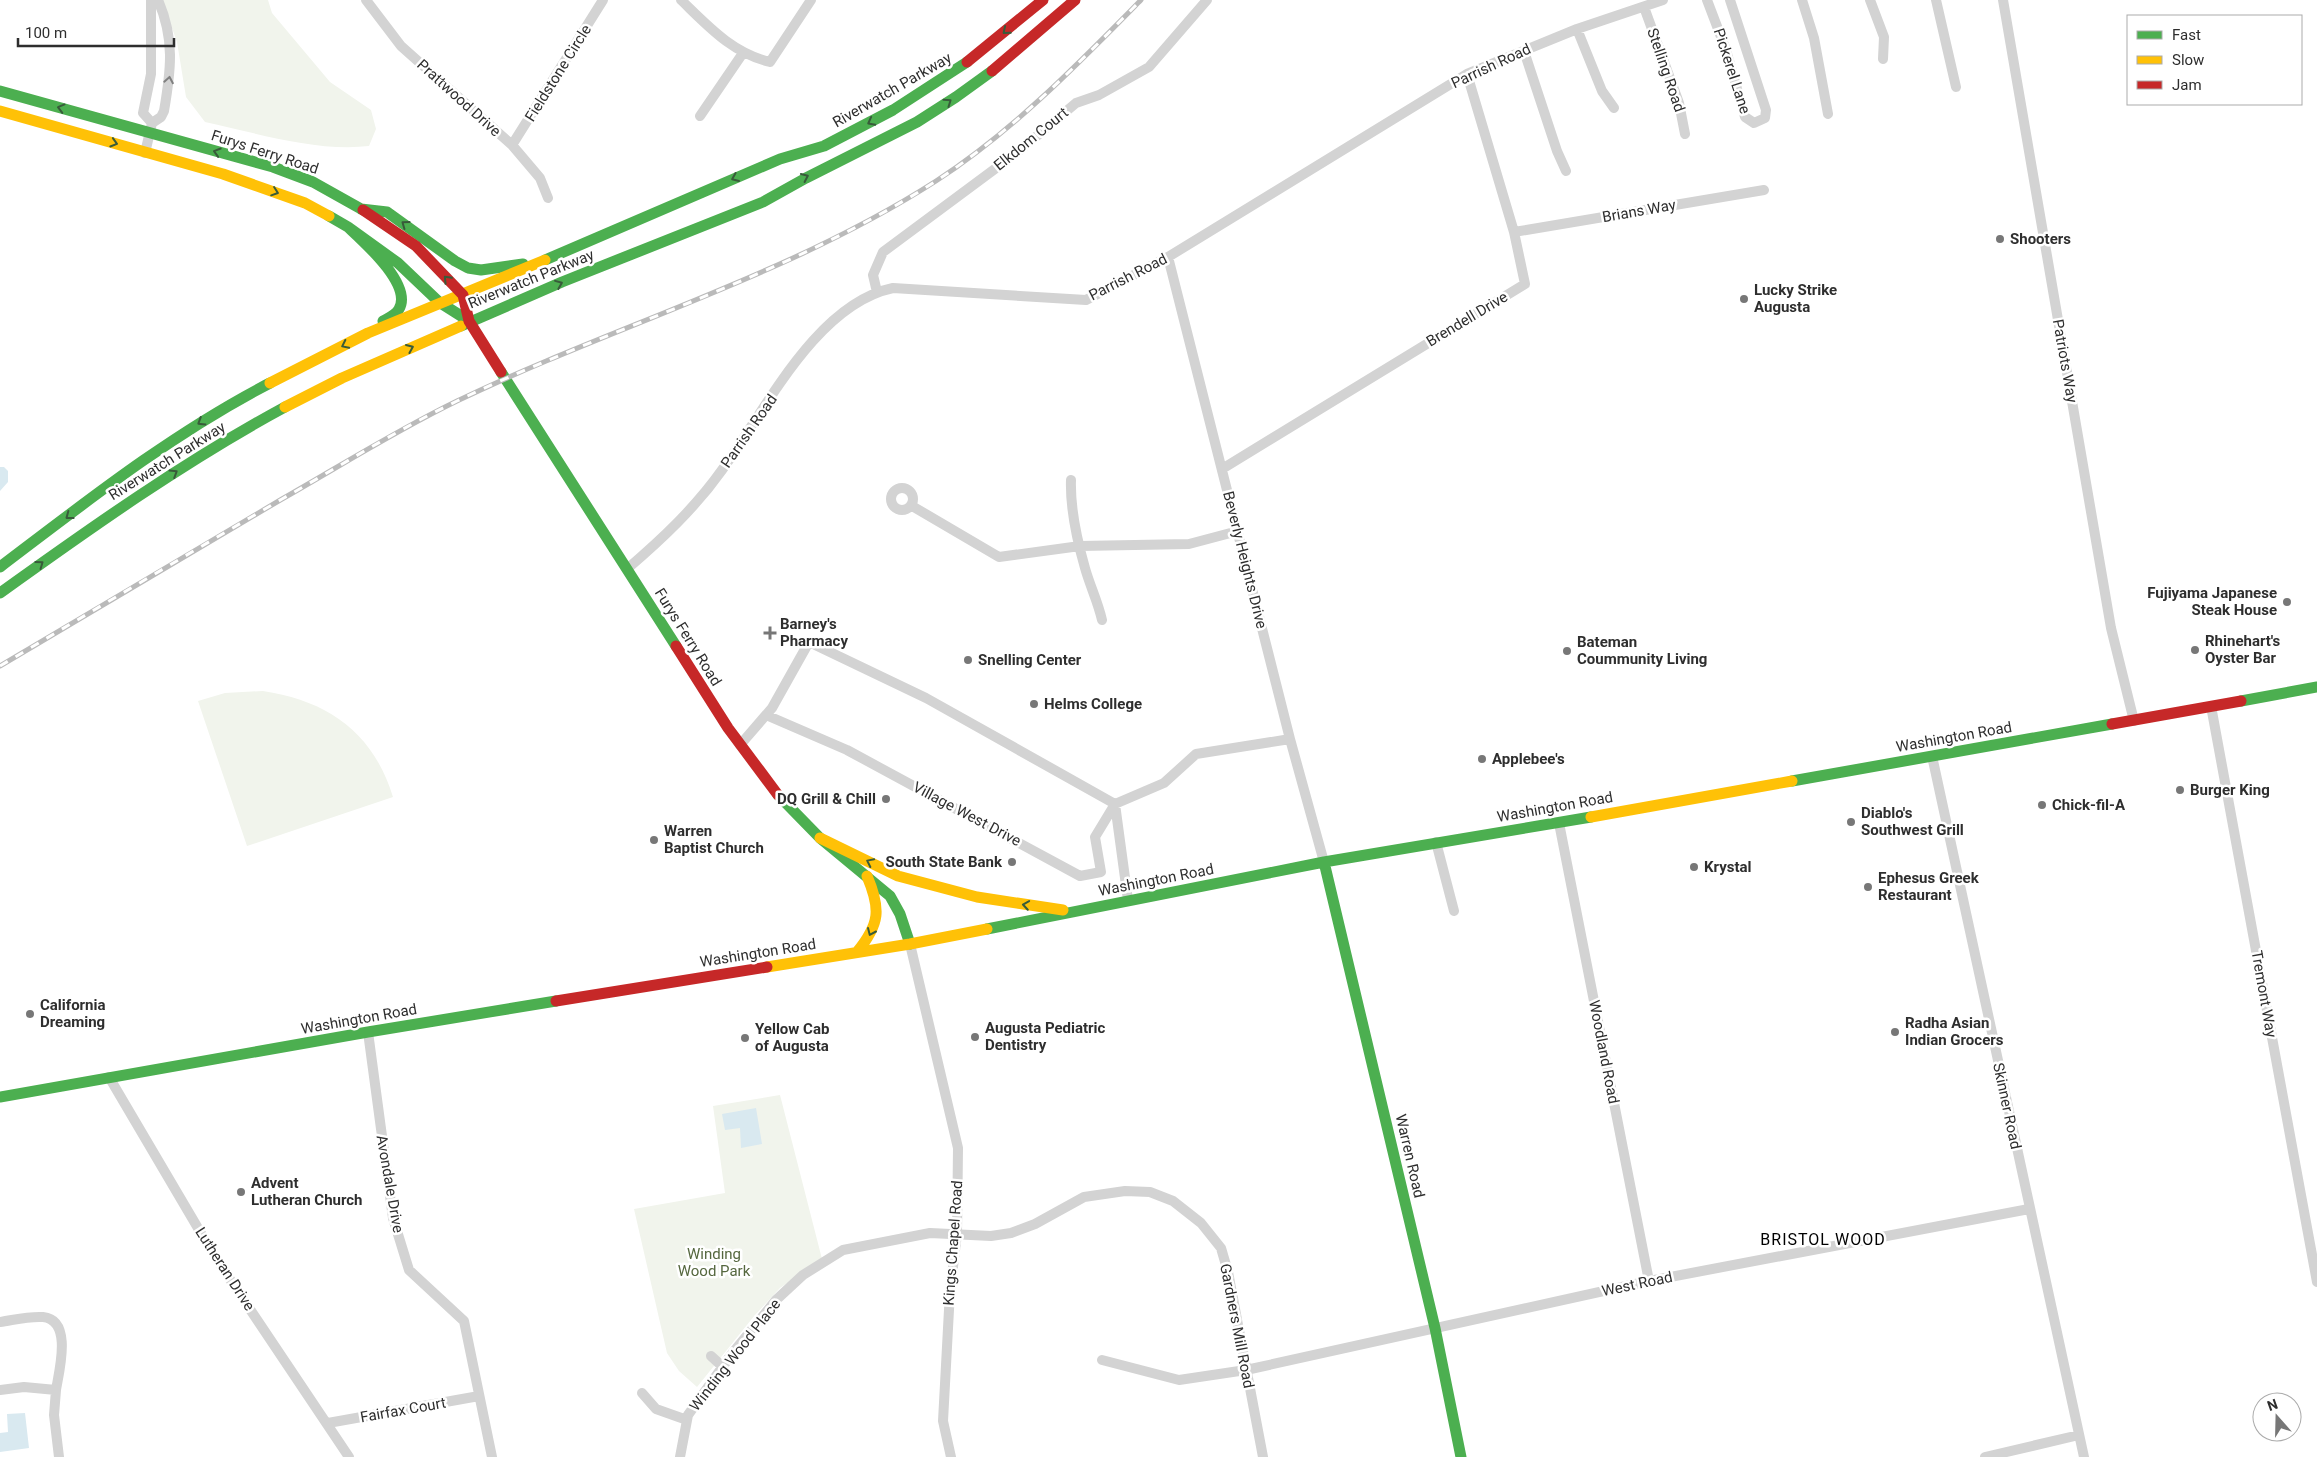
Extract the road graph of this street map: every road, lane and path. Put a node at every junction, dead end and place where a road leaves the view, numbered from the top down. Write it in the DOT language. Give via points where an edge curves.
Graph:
graph roads {
  1 [pos="151,0"];
  2 [pos="158,0"];
  3 [pos="366,0"];
  4 [pos="603,0"];
  5 [pos="680,0"];
  6 [pos="811,0"];
  7 [pos="1043,0"];
  8 [pos="1075,0"];
  9 [pos="1208,0"];
  10 [pos="1663,0"];
  11 [pos="1707,0"];
  12 [pos="1730,0"];
  13 [pos="1802,0"];
  14 [pos="1870,0"];
  15 [pos="1936,0"];
  16 [pos="2003,0"];
  17 [pos="1644,7"];
  18 [pos="1577,29"];
  19 [pos="1524,50"];
  20 [pos="743,53"];
  21 [pos="1883,59"];
  22 [pos="1468,74"];
  23 [pos="1956,87"];
  24 [pos="0,91"];
  25 [pos="1614,108"];
  26 [pos="0,111"];
  27 [pos="1828,114"];
  28 [pos="700,116"];
  29 [pos="151,127"];
  30 [pos="1685,134"];
  31 [pos="512,145"];
  32 [pos="145,153"];
  33 [pos="1566,171"];
  34 [pos="1764,190"];
  35 [pos="548,198"];
  36 [pos="361,208"];
  37 [pos="348,227"];
  38 [pos="1514,232"];
  39 [pos="1168,257"];
  40 [pos="544,261"];
  41 [pos="877,292"];
  42 [pos="463,295"];
  43 [pos="439,302"];
  44 [pos="469,321"];
  45 [pos="368,333"];
  46 [pos="1222,469"];
  47 [pos="1071,480"];
  48 [pos="912,506"];
  49 [pos="1238,531"];
  50 [pos="1080,546"];
  51 [pos="0,567"];
  52 [pos="627,569"];
  53 [pos="0,593"];
  54 [pos="1102,620"];
  55 [pos="2317,687"];
  56 [pos="2211,706"];
  57 [pos="766,715"];
  58 [pos="2134,721"];
  59 [pos="1290,739"];
  60 [pos="740,745"];
  61 [pos="1932,756"];
  62 [pos="1115,804"];
  63 [pos="1559,823"];
  64 [pos="820,838"];
  65 [pos="1436,842"];
  66 [pos="1324,862"];
  67 [pos="867,876"];
  68 [pos="1128,900"];
  69 [pos="1454,911"];
  70 [pos="1074,912"];
  71 [pos="910,944"];
  72 [pos="857,952"];
  73 [pos="368,1032"];
  74 [pos="109,1077"];
  75 [pos="0,1097"];
  76 [pos="2029,1209"];
  77 [pos="957,1234"];
  78 [pos="1649,1281"];
  79 [pos="2317,1282"];
  80 [pos="0,1322"];
  81 [pos="1436,1328"];
  82 [pos="710,1356"];
  83 [pos="1102,1360"];
  84 [pos="724,1367"];
  85 [pos="1246,1370"];
  86 [pos="0,1390"];
  87 [pos="56,1390"];
  88 [pos="642,1392"];
  89 [pos="479,1396"];
  90 [pos="687,1420"];
  91 [pos="328,1423"];
  92 [pos="2079,1435"];
  93 [pos="59,1457"];
  94 [pos="349,1457"];
  95 [pos="492,1457"];
  96 [pos="680,1457"];
  97 [pos="951,1457"];
  98 [pos="1263,1457"];
  99 [pos="1461,1457"];
  100 [pos="1985,1457"];
  101 [pos="2084,1457"];
  1 -- 29 [label="street" via="151,74 143,113"];
  29 -- 2 [label="street, one-way" via="164,111 170,71 166,19"];
  3 -- 31 [label="street, Prattwood Drive" via="401,46"];
  4 -- 31 [label="street, Fieldstone Circle"];
  5 -- 20 [label="street" via="716,34"];
  6 -- 20 [label="street" via="770,62"];
  7 -- 40 [label="main road, Riverwatch Parkway, one-way" via="978,55 860,128 824,146 780,159"];
  44 -- 8 [label="main road, Riverwatch Parkway, one-way" via="763,202 797,181 847,158 938,109 987,75"];
  9 -- 41 [label="street, Elkdom Court" via="1149,67 1099,95 1076,103 1019,151 883,252 873,275"];
  10 -- 17 [label="street, Parrish Road"];
  11 -- 12 [label="street, Pickerel Lane" via="1726,50 1745,117 1754,123 1765,118 1766,110"];
  13 -- 27 [label="street" via="1814,38"];
  14 -- 21 [label="street" via="1884,37"];
  15 -- 23 [label="street"];
  16 -- 58 [label="street, Patriots Way" via="2111,628"];
  17 -- 18 [label="street, Parrish Road"];
  17 -- 30 [label="street, Stelling Road" via="1679,103"];
  18 -- 19 [label="street, Parrish Road"];
  18 -- 25 [label="street" via="1602,91"];
  19 -- 22 [label="street, Parrish Road"];
  19 -- 33 [label="street"];
  20 -- 28 [label="street"];
  22 -- 38 [label="street, Brendell Drive"];
  22 -- 39 [label="street, Parrish Road"];
  29 -- 24 [label="main road, Furys Ferry Road, one-way"];
  26 -- 32 [label="main road, Furys Ferry Road, one-way"];
  29 -- 32 [label="street"];
  36 -- 29 [label="main road, Furys Ferry Road, one-way" via="314,182"];
  31 -- 35 [label="street, Prattwood Drive" via="540,178"];
  32 -- 37 [label="main road, Furys Ferry Road, one-way" via="223,174 305,203"];
  34 -- 38 [label="street, Brians Way"];
  40 -- 36 [label="main road, one-way" via="481,270 468,268 388,212"];
  42 -- 36 [label="main road, Furys Ferry Road, one-way" via="416,246"];
  37 -- 43 [label="main road, Furys Ferry Road" via="398,263"];
  37 -- 45 [label="main road" via="384,263 402,301 398,311"];
  38 -- 46 [label="street, Brendell Drive" via="1525,284"];
  39 -- 41 [label="street, Parrish Road" via="1086,300 893,288"];
  39 -- 46 [label="street, Beverly Heights Drive"];
  40 -- 42 [label="main road, Riverwatch Parkway"];
  41 -- 52 [label="street, Parrish Road" via="840,315 807,348 722,471 664,537"];
  42 -- 43 [label="main road, Riverwatch Parkway"];
  42 -- 44 [label="main road, Furys Ferry Road"];
  43 -- 44 [label="main road, Furys Ferry Road"];
  43 -- 45 [label="main road, Riverwatch Parkway"];
  44 -- 52 [label="main road, Furys Ferry Road"];
  53 -- 44 [label="main road, Riverwatch Parkway, one-way" via="111,513 275,413 359,369"];
  45 -- 51 [label="main road, Riverwatch Parkway, one-way" via="230,404 178,436"];
  46 -- 49 [label="street, Beverly Heights Drive"];
  47 -- 50 [label="street"];
  48 -- 50 [label="street" via="999,557"];
  49 -- 50 [label="street" via="1189,544"];
  49 -- 59 [label="street, Beverly Heights Drive"];
  50 -- 54 [label="street"];
  52 -- 60 [label="main road, Furys Ferry Road"];
  55 -- 56 [label="main road, Washington Road"];
  56 -- 58 [label="main road, Washington Road"];
  56 -- 79 [label="street, Tremont Way"];
  57 -- 60 [label="street"];
  57 -- 62 [label="street" via="809,642 926,698"];
  57 -- 62 [label="street, Village West Drive" via="847,750 1080,876 1102,872 1096,837"];
  58 -- 61 [label="main road, Washington Road"];
  59 -- 62 [label="street" via="1196,754 1164,783"];
  59 -- 66 [label="street, Beverly Heights Drive"];
  60 -- 64 [label="main road, Furys Ferry Road" via="770,786"];
  61 -- 63 [label="main road, Washington Road"];
  61 -- 76 [label="street, Skinner Road"];
  62 -- 68 [label="street"];
  63 -- 65 [label="main road, Washington Road"];
  63 -- 78 [label="street, Woodland Road"];
  64 -- 67 [label="main road, Furys Ferry Road"];
  70 -- 64 [label="main road, one-way" via="977,897 898,876"];
  65 -- 66 [label="main road, Washington Road"];
  65 -- 69 [label="street"];
  66 -- 68 [label="main road, Washington Road"];
  66 -- 81 [label="main road, Warren Road"];
  67 -- 71 [label="main road, Furys Ferry Road" via="890,896"];
  67 -- 72 [label="main road, one-way" via="877,899 878,915 869,938"];
  68 -- 70 [label="main road, Washington Road"];
  70 -- 71 [label="main road, Washington Road"];
  71 -- 72 [label="main road, Washington Road"];
  71 -- 77 [label="street, Kings Chapel Road" via="958,1148"];
  72 -- 73 [label="main road, Washington Road"];
  73 -- 74 [label="main road, Washington Road"];
  73 -- 89 [label="street, Avondale Drive" via="393,1218 409,1270 464,1320"];
  74 -- 75 [label="main road, Washington Road"];
  74 -- 91 [label="street, Lutheran Drive" via="215,1257"];
  76 -- 78 [label="street, West Road"];
  76 -- 92 [label="street, Skinner Road"];
  77 -- 84 [label="street, Winding Wood Place" via="930,1233 843,1250 803,1275 776,1300"];
  77 -- 85 [label="street, Gardners Mill Road" via="991,1236 1011,1233 1035,1224 1084,1197 1125,1191 1150,1192 1173,1201 1201,1223 1220,1248 1228,1272"];
  77 -- 97 [label="street, Kings Chapel Road" via="950,1291 943,1421"];
  78 -- 81 [label="street, West Road"];
  80 -- 87 [label="street" via="45,1317 56,1322 60,1328 62,1350"];
  81 -- 85 [label="street, West Road"];
  81 -- 99 [label="main road, Warren Road"];
  82 -- 84 [label="street"];
  83 -- 85 [label="street, West Road" via="1179,1380"];
  84 -- 90 [label="street, Winding Wood Place"];
  85 -- 98 [label="street, Gardners Mill Road"];
  86 -- 87 [label="street" via="24,1387"];
  87 -- 93 [label="street" via="54,1415"];
  88 -- 90 [label="street" via="656,1409"];
  89 -- 91 [label="street, Fairfax Court"];
  89 -- 95 [label="street, Avondale Drive"];
  90 -- 96 [label="street, Winding Wood Place"];
  91 -- 94 [label="street, Lutheran Drive"];
  92 -- 100 [label="street"];
  92 -- 101 [label="street, Skinner Road"];
}
